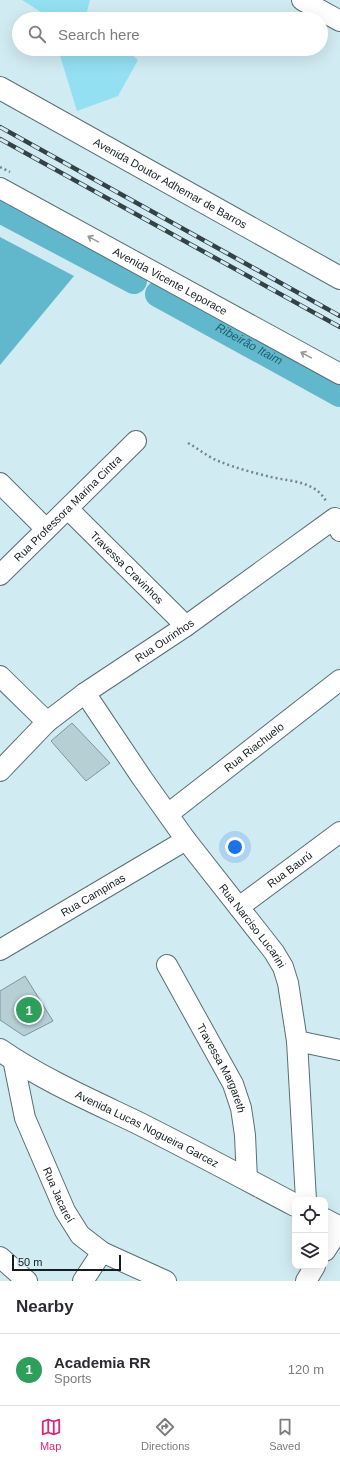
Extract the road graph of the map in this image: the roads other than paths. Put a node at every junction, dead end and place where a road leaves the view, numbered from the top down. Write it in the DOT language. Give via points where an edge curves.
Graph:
graph roads {
  1 [pos="302,0"];
  2 [pos="324,12"];
  3 [pos="328,14"];
  4 [pos="340,21"];
  5 [pos="0,88"];
  6 [pos="0,188"];
  7 [pos="340,278"];
  8 [pos="340,374"];
  9 [pos="136,441"];
  10 [pos="0,483"];
  11 [pos="68,508"];
  12 [pos="338,525"];
  13 [pos="46,529"];
  14 [pos="0,575"];
  15 [pos="186,626"];
  16 [pos="0,676"];
  17 [pos="340,680"];
  18 [pos="85,693"];
  19 [pos="47,722"];
  20 [pos="0,771"];
  21 [pos="168,814"];
  22 [pos="340,832"];
  23 [pos="186,840"];
  24 [pos="239,907"];
  25 [pos="0,950"];
  26 [pos="167,965"];
  27 [pos="297,1041"];
  28 [pos="340,1050"];
  29 [pos="6,1054"];
  30 [pos="247,1180"];
  31 [pos="306,1197"];
  32 [pos="292,1203"];
  33 [pos="328,1222"];
  34 [pos="340,1228"];
  35 [pos="328,1246"];
  36 [pos="102,1252"];
  37 [pos="0,1257"];
  38 [pos="314,1269"];
  39 [pos="27,1281"];
  40 [pos="83,1281"];
  41 [pos="166,1281"];
  42 [pos="306,1281"];
  1 -- 2 [label="street"];
  3 -- 4 [label="street"];
  5 -- 7 [label="main road, Avenida Doutor Adhemar de Barros"];
  8 -- 6 [label="street, Avenida Vicente Leporace, one-way"];
  9 -- 11 [label="street, Rua Professora Marina Cintra"];
  10 -- 13 [label="street"];
  11 -- 13 [label="street, Rua Professora Marina Cintra"];
  11 -- 15 [label="street, Travessa Cravinhos"];
  12 -- 15 [label="street, Rua Ourinhos"];
  13 -- 14 [label="street, Rua Professora Marina Cintra"];
  15 -- 18 [label="street, Rua Ourinhos"];
  16 -- 19 [label="street"];
  17 -- 21 [label="street, Rua Riachuelo"];
  18 -- 19 [label="street, Rua Ourinhos"];
  18 -- 21 [label="street, Rua Narciso Lucarini"];
  19 -- 20 [label="street, Rua Ourinhos"];
  21 -- 23 [label="street, Rua Narciso Lucarini"];
  22 -- 24 [label="street, Rua Baurú"];
  23 -- 24 [label="street, Rua Narciso Lucarini"];
  23 -- 25 [label="street, Rua Campinas"];
  24 -- 27 [label="street, Rua Narciso Lucarini" via="283,967"];
  26 -- 30 [label="street, Travessa Margareth" via="233,1084 241,1108 245,1135"];
  27 -- 28 [label="street"];
  27 -- 31 [label="street, Rua Narciso Lucarini"];
  29 -- 30 [label="main road, Avenida Lucas Nogueira Garcez" via="60,1085"];
  29 -- 36 [label="street, Rua Jacareí" via="25,1118 65,1211 80,1235"];
  30 -- 32 [label="main road, Avenida Lucas Nogueira Garcez"];
  33 -- 34 [label="main road"];
  34 -- 35 [label="street"];
  36 -- 40 [label="street"];
  36 -- 41 [label="street, Rua Jacareí"];
  37 -- 39 [label="street"];
  38 -- 42 [label="street"];
}
